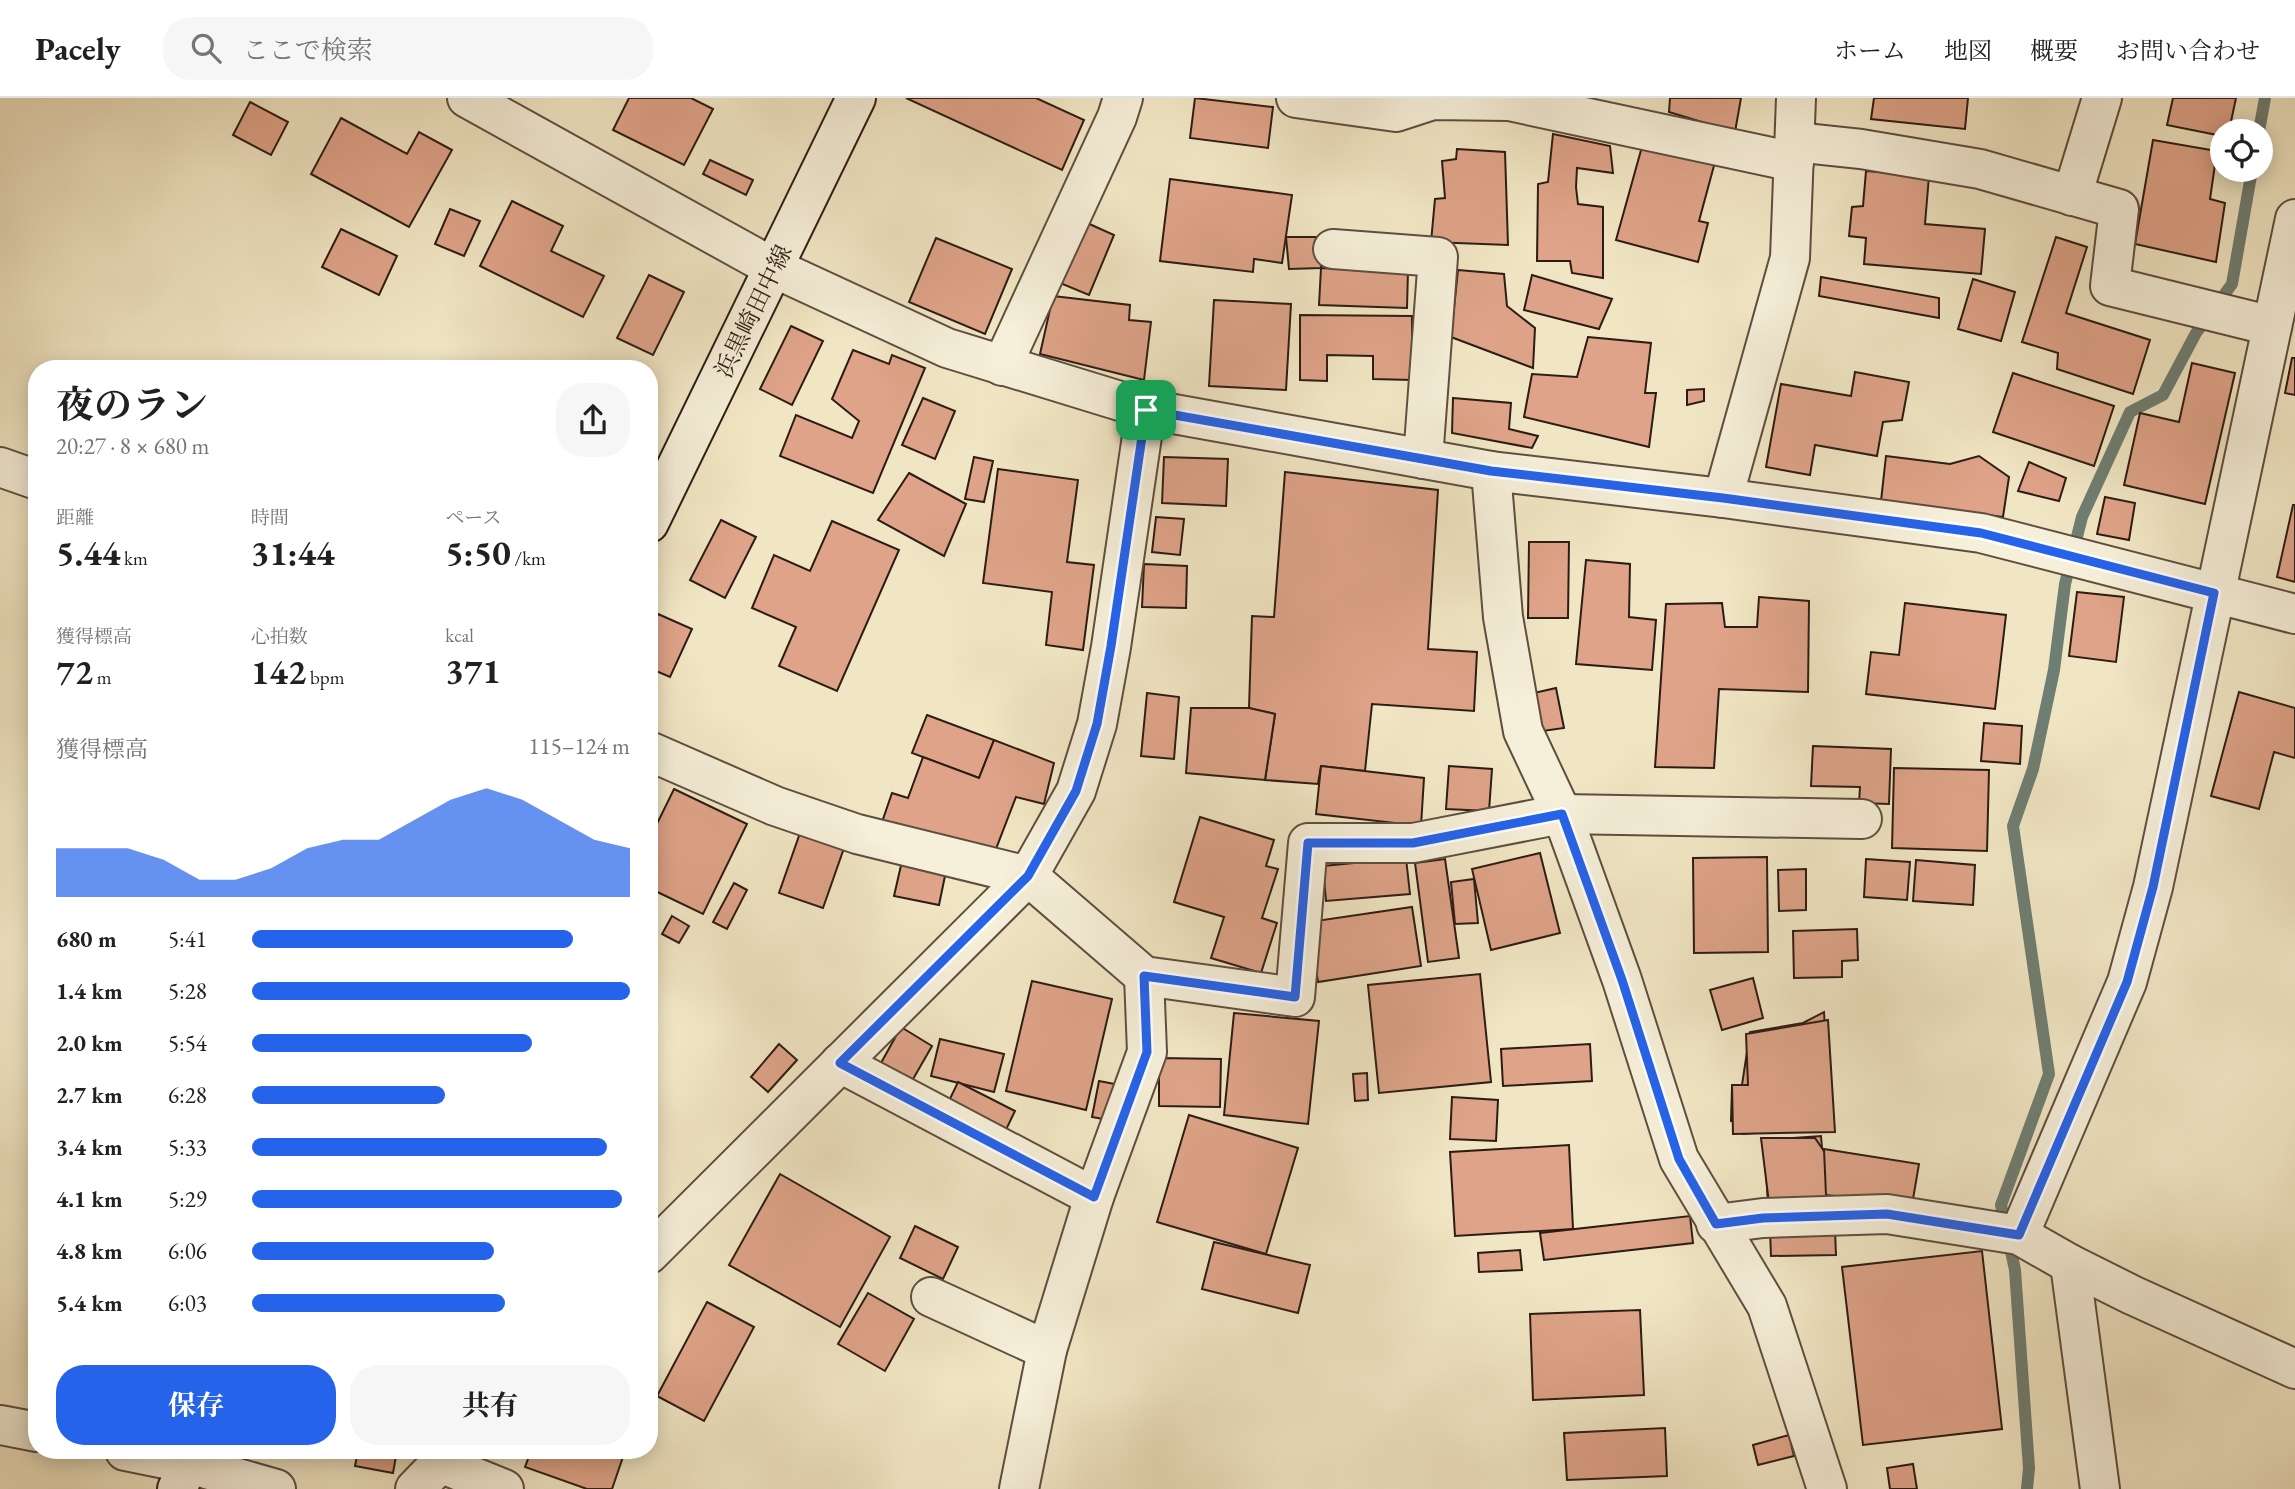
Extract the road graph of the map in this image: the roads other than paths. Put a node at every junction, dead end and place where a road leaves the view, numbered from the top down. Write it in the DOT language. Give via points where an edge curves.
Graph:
graph roads {
  1 [pos="467,98"];
  2 [pos="856,98"];
  3 [pos="1123,98"];
  4 [pos="1296,98"];
  5 [pos="1796,98"];
  6 [pos="2102,98"];
  7 [pos="1795,152"];
  8 [pos="2072,196"];
  9 [pos="2295,219"];
  10 [pos="1334,249"];
  11 [pos="774,268"];
  12 [pos="2272,326"];
  13 [pos="1002,366"];
  14 [pos="1146,410"];
  15 [pos="1423,459"];
  16 [pos="0,467"];
  17 [pos="1491,471"];
  18 [pos="28,477"];
  19 [pos="1723,498"];
  20 [pos="658,505"];
  21 [pos="2214,593"];
  22 [pos="2295,614"];
  23 [pos="658,755"];
  24 [pos="1562,814"];
  25 [pos="1861,819"];
  26 [pos="1028,876"];
  27 [pos="1144,976"];
  28 [pos="840,1063"];
  29 [pos="1094,1197"];
  30 [pos="1716,1224"];
  31 [pos="2019,1235"];
  32 [pos="658,1245"];
  33 [pos="2070,1264"];
  34 [pos="931,1297"];
  35 [pos="1047,1350"];
  36 [pos="2295,1369"];
  37 [pos="0,1425"];
  38 [pos="28,1430"];
  39 [pos="154,1459"];
  40 [pos="187,1468"];
  41 [pos="436,1468"];
  42 [pos="276,1489"];
  43 [pos="504,1489"];
  44 [pos="1019,1489"];
  45 [pos="1827,1489"];
  46 [pos="2100,1489"];
  1 -- 11 [label="street"];
  2 -- 11 [label="street, 浜黒崎田中線"];
  3 -- 13 [label="street"];
  4 -- 7 [label="street" via="1396,112 1433,100 1508,101"];
  5 -- 7 [label="street"];
  6 -- 8 [label="street"];
  7 -- 8 [label="street" via="1861,149 1980,169"];
  7 -- 19 [label="street" via="1790,258"];
  8 -- 12 [label="street" via="2119,209 2110,286"];
  9 -- 12 [label="street"];
  10 -- 15 [label="street" via="1438,257"];
  11 -- 13 [label="street" via="947,348"];
  11 -- 20 [label="street, 浜黒崎田中線"];
  12 -- 21 [label="street"];
  13 -- 14 [label="street"];
  14 -- 15 [label="street"];
  14 -- 26 [label="street" via="1097,724 1076,791"];
  15 -- 17 [label="street"];
  16 -- 18 [label="street"];
  17 -- 19 [label="street"];
  17 -- 24 [label="street" via="1503,617 1523,731"];
  19 -- 21 [label="street" via="1981,533"];
  21 -- 22 [label="street"];
  21 -- 31 [label="street" via="2153,887 2127,982"];
  23 -- 26 [label="street" via="775,806 857,834"];
  24 -- 25 [label="street"];
  24 -- 27 [label="street" via="1413,843 1308,843 1295,997"];
  24 -- 30 [label="street" via="1622,980 1679,1159"];
  26 -- 27 [label="street"];
  26 -- 28 [label="street"];
  27 -- 29 [label="street" via="1147,1052"];
  28 -- 29 [label="street"];
  28 -- 32 [label="street"];
  29 -- 35 [label="street"];
  30 -- 31 [label="street" via="1887,1214"];
  30 -- 45 [label="street" via="1767,1306"];
  31 -- 33 [label="street"];
  33 -- 36 [label="street"];
  33 -- 46 [label="street"];
  34 -- 35 [label="street"];
  35 -- 44 [label="street"];
  37 -- 38 [label="street"];
  39 -- 40 [label="street"];
  40 -- 42 [label="street"];
  41 -- 43 [label="street"];
}
